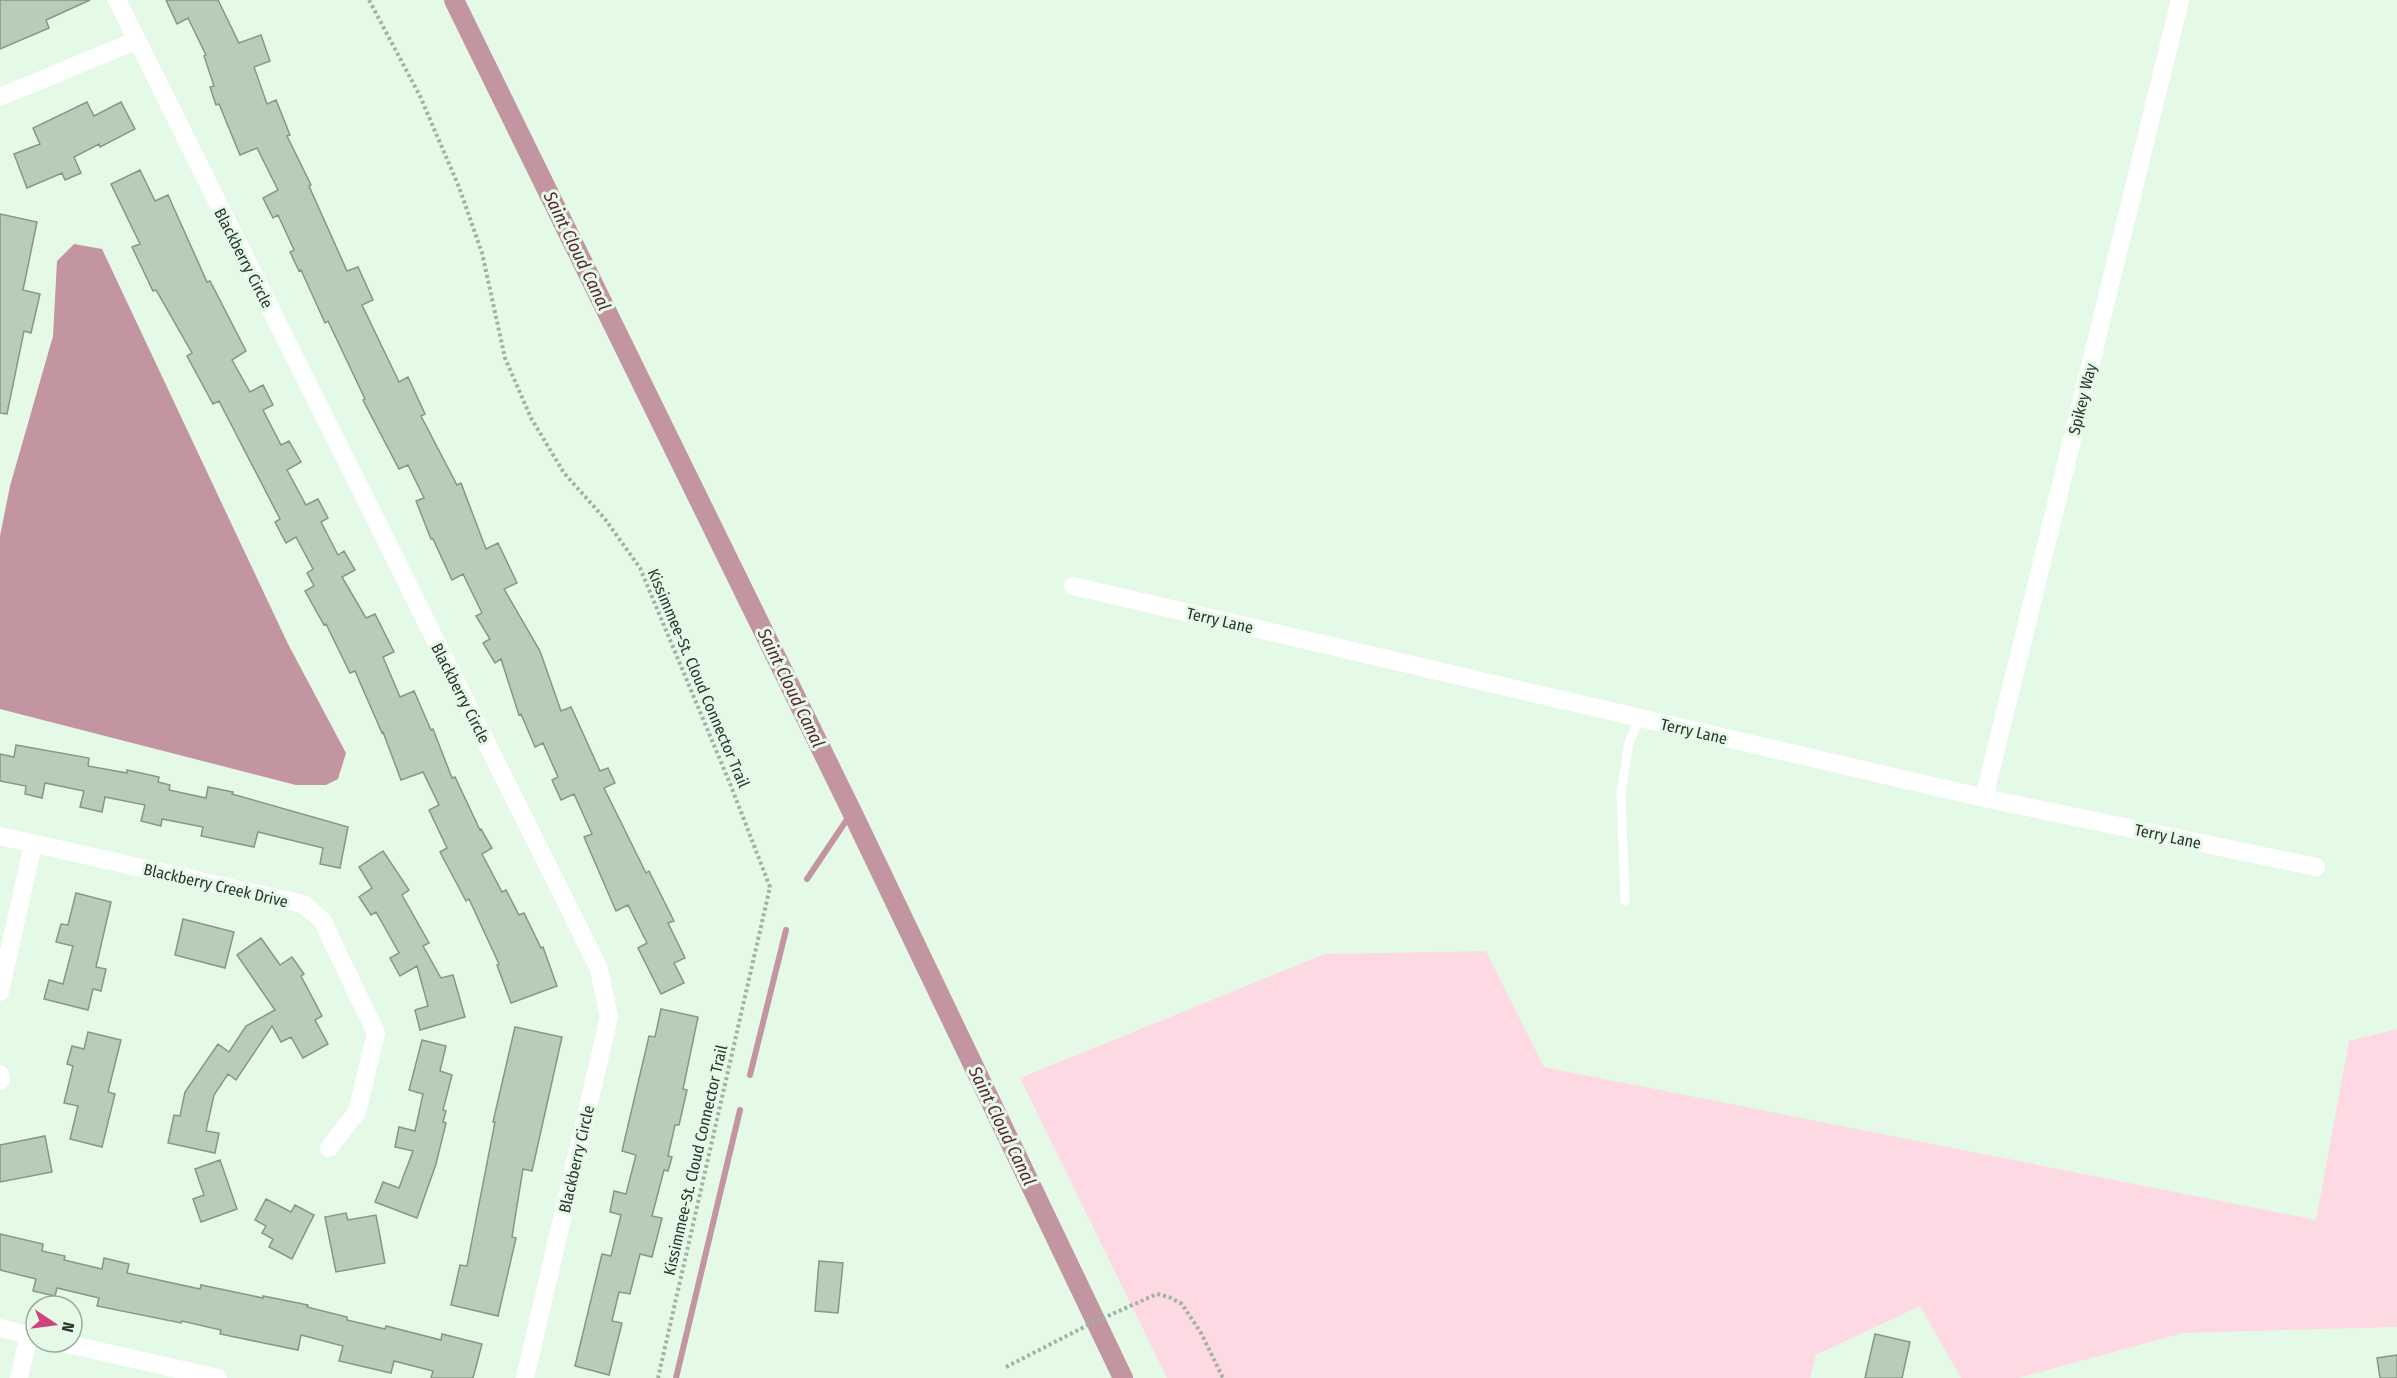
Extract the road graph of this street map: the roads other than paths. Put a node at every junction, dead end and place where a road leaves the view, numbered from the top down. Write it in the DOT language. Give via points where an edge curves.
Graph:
graph roads {
  1 [pos="117,0"];
  2 [pos="2180,0"];
  3 [pos="135,41"];
  4 [pos="0,97"];
  5 [pos="1073,586"];
  6 [pos="1640,718"];
  7 [pos="1984,798"];
  8 [pos="0,836"];
  9 [pos="33,843"];
  10 [pos="2316,867"];
  11 [pos="1625,901"];
  12 [pos="0,992"];
  13 [pos="328,1148"];
  14 [pos="0,1328"];
  15 [pos="24,1334"];
  16 [pos="84,1348"];
  17 [pos="26,1354"];
  18 [pos="19,1378"];
  19 [pos="218,1378"];
  20 [pos="525,1378"];
  1 -- 3 [label="street, Blackberry Circle"];
  2 -- 7 [label="street, Spikey Way"];
  3 -- 4 [label="street"];
  3 -- 20 [label="street, Blackberry Circle" via="599,969 609,1017"];
  5 -- 6 [label="street, Terry Lane"];
  6 -- 7 [label="street, Terry Lane"];
  6 -- 11 [label="lane" via="1629,742 1621,792"];
  7 -- 10 [label="street, Terry Lane"];
  8 -- 9 [label="street, Blackberry Creek Drive"];
  9 -- 12 [label="street"];
  9 -- 13 [label="street, Blackberry Creek Drive" via="303,904 322,920 376,1033 357,1112"];
  14 -- 15 [label="street"];
  16 -- 19 [label="street"];
  17 -- 18 [label="street"];
}
